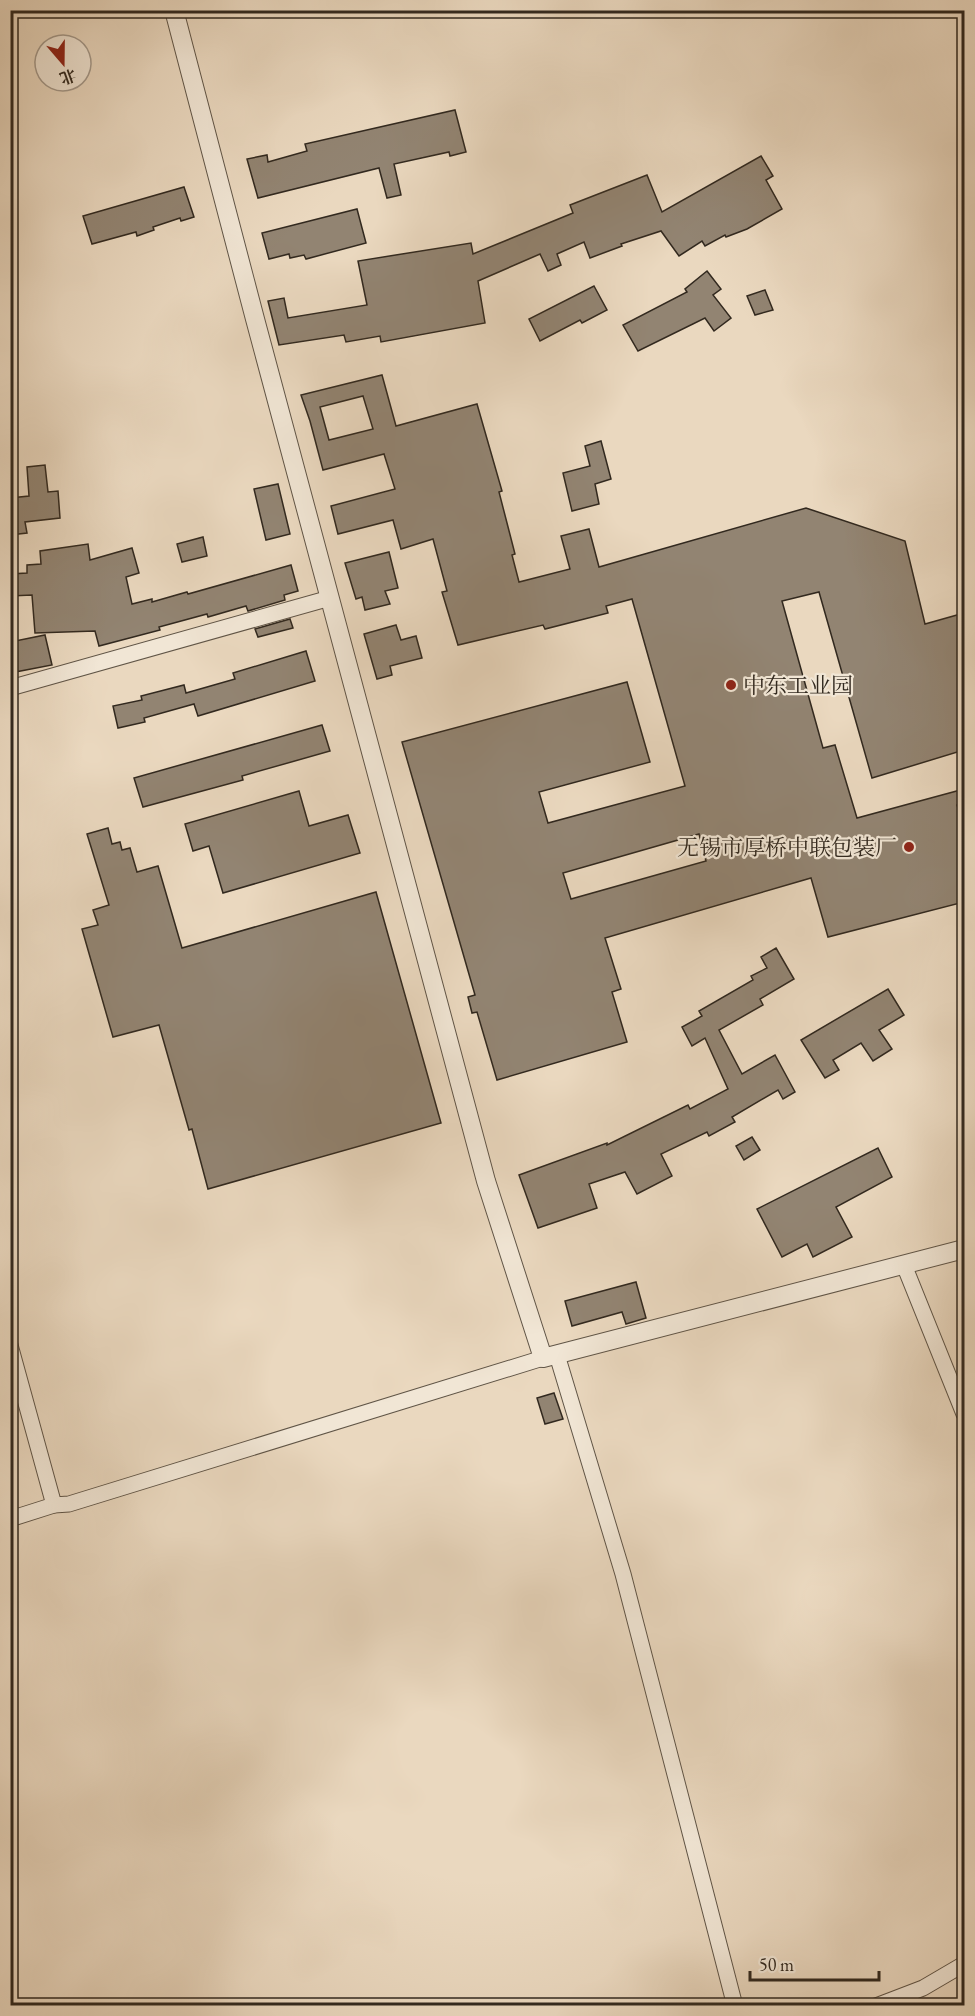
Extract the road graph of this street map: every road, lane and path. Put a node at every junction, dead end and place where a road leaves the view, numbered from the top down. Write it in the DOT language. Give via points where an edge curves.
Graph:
graph roads {
  1 [pos="174,10"];
  2 [pos="330,598"];
  3 [pos="10,688"];
  4 [pos="964,1249"];
  5 [pos="904,1264"];
  6 [pos="10,1344"];
  7 [pos="550,1357"];
  8 [pos="964,1414"];
  9 [pos="54,1505"];
  10 [pos="10,1520"];
  11 [pos="964,1964"];
  12 [pos="735,2006"];
  13 [pos="876,2006"];
  1 -- 2 [label="street"];
  2 -- 3 [label="street"];
  2 -- 7 [label="street" via="486,1181"];
  4 -- 5 [label="street"];
  5 -- 7 [label="street"];
  5 -- 8 [label="street"];
  6 -- 9 [label="street"];
  7 -- 9 [label="street" via="69,1504"];
  7 -- 12 [label="street" via="623,1574"];
  9 -- 10 [label="street"];
  11 -- 13 [label="street" via="923,1988"];
}
